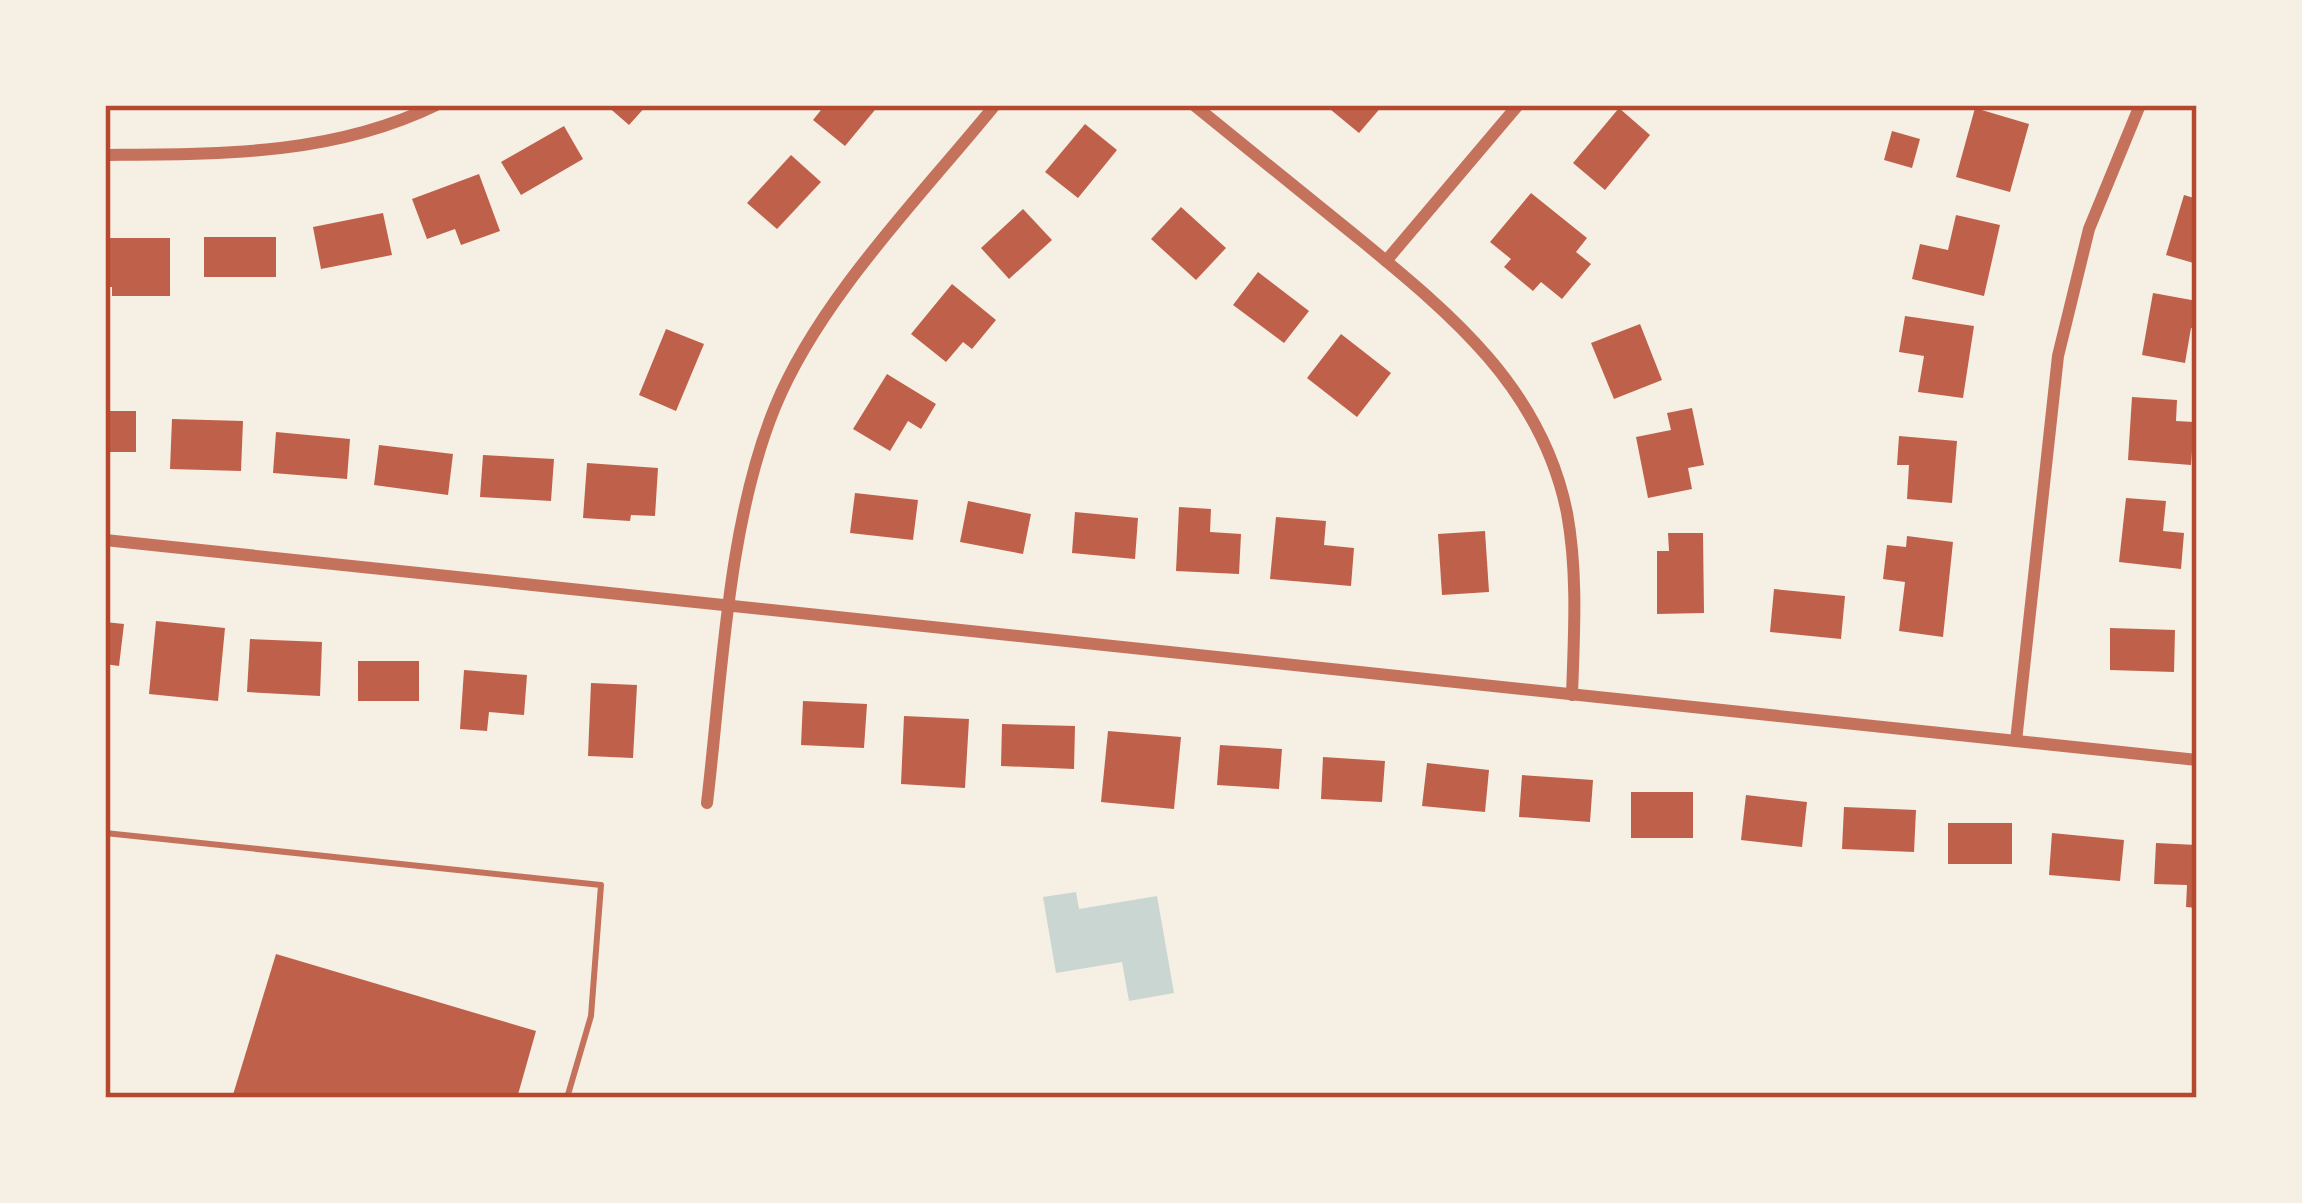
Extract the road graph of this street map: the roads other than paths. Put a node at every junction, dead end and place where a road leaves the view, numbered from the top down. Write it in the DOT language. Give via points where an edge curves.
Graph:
graph roads {
  1 [pos="436,105"];
  2 [pos="995,105"];
  3 [pos="1194,105"];
  4 [pos="1518,105"];
  5 [pos="2140,105"];
  6 [pos="105,154"];
  7 [pos="1386,261"];
  8 [pos="105,541"];
  9 [pos="731,606"];
  10 [pos="1572,695"];
  11 [pos="2016,741"];
  12 [pos="2197,760"];
  13 [pos="707,803"];
  14 [pos="105,832"];
  15 [pos="567,1098"];
  1 -- 6 [label="street" via="318,145"];
  2 -- 9 [label="street" via="800,357 756,464"];
  3 -- 7 [label="street"];
  4 -- 7 [label="street"];
  5 -- 11 [label="street" via="2089,230 2058,356"];
  7 -- 10 [label="street" via="1494,359 1546,445 1573,549"];
  8 -- 9 [label="street"];
  9 -- 10 [label="street"];
  9 -- 13 [label="street"];
  10 -- 11 [label="street"];
  11 -- 12 [label="street"];
  14 -- 15 [label="lane" via="601,885 590,1016"];
}
